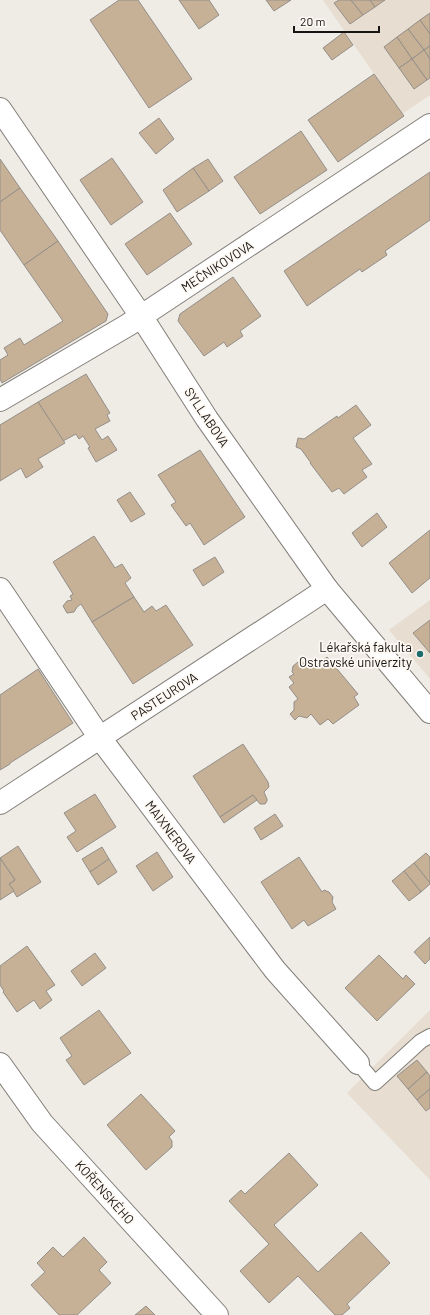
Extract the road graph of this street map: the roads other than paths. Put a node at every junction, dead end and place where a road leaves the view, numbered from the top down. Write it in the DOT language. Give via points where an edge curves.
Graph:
graph roads {
  1 [pos="0,109"];
  2 [pos="430,125"];
  3 [pos="141,316"];
  4 [pos="0,400"];
  5 [pos="0,589"];
  6 [pos="327,589"];
  7 [pos="430,712"];
  8 [pos="100,738"];
  9 [pos="0,802"];
  10 [pos="430,1036"];
  11 [pos="358,1063"];
  12 [pos="0,1064"];
  13 [pos="217,1315"];
  1 -- 3 [label="street, SYLLABOVA"];
  2 -- 3 [label="street, MEČNIKOVOVA"];
  3 -- 4 [label="street, MEČNIKOVOVA"];
  3 -- 6 [label="street, SYLLABOVA" via="207,419"];
  5 -- 8 [label="street, MAIXNEROVA"];
  6 -- 7 [label="street, SYLLABOVA"];
  6 -- 8 [label="street, PASTEUROVA"];
  8 -- 9 [label="street, PASTEUROVA"];
  8 -- 11 [label="street, MAIXNEROVA" via="276,970"];
  10 -- 11 [label="lane" via="421,1041 376,1083"];
  12 -- 13 [label="street, KOŘENSKÉHO" via="42,1123"];
}
